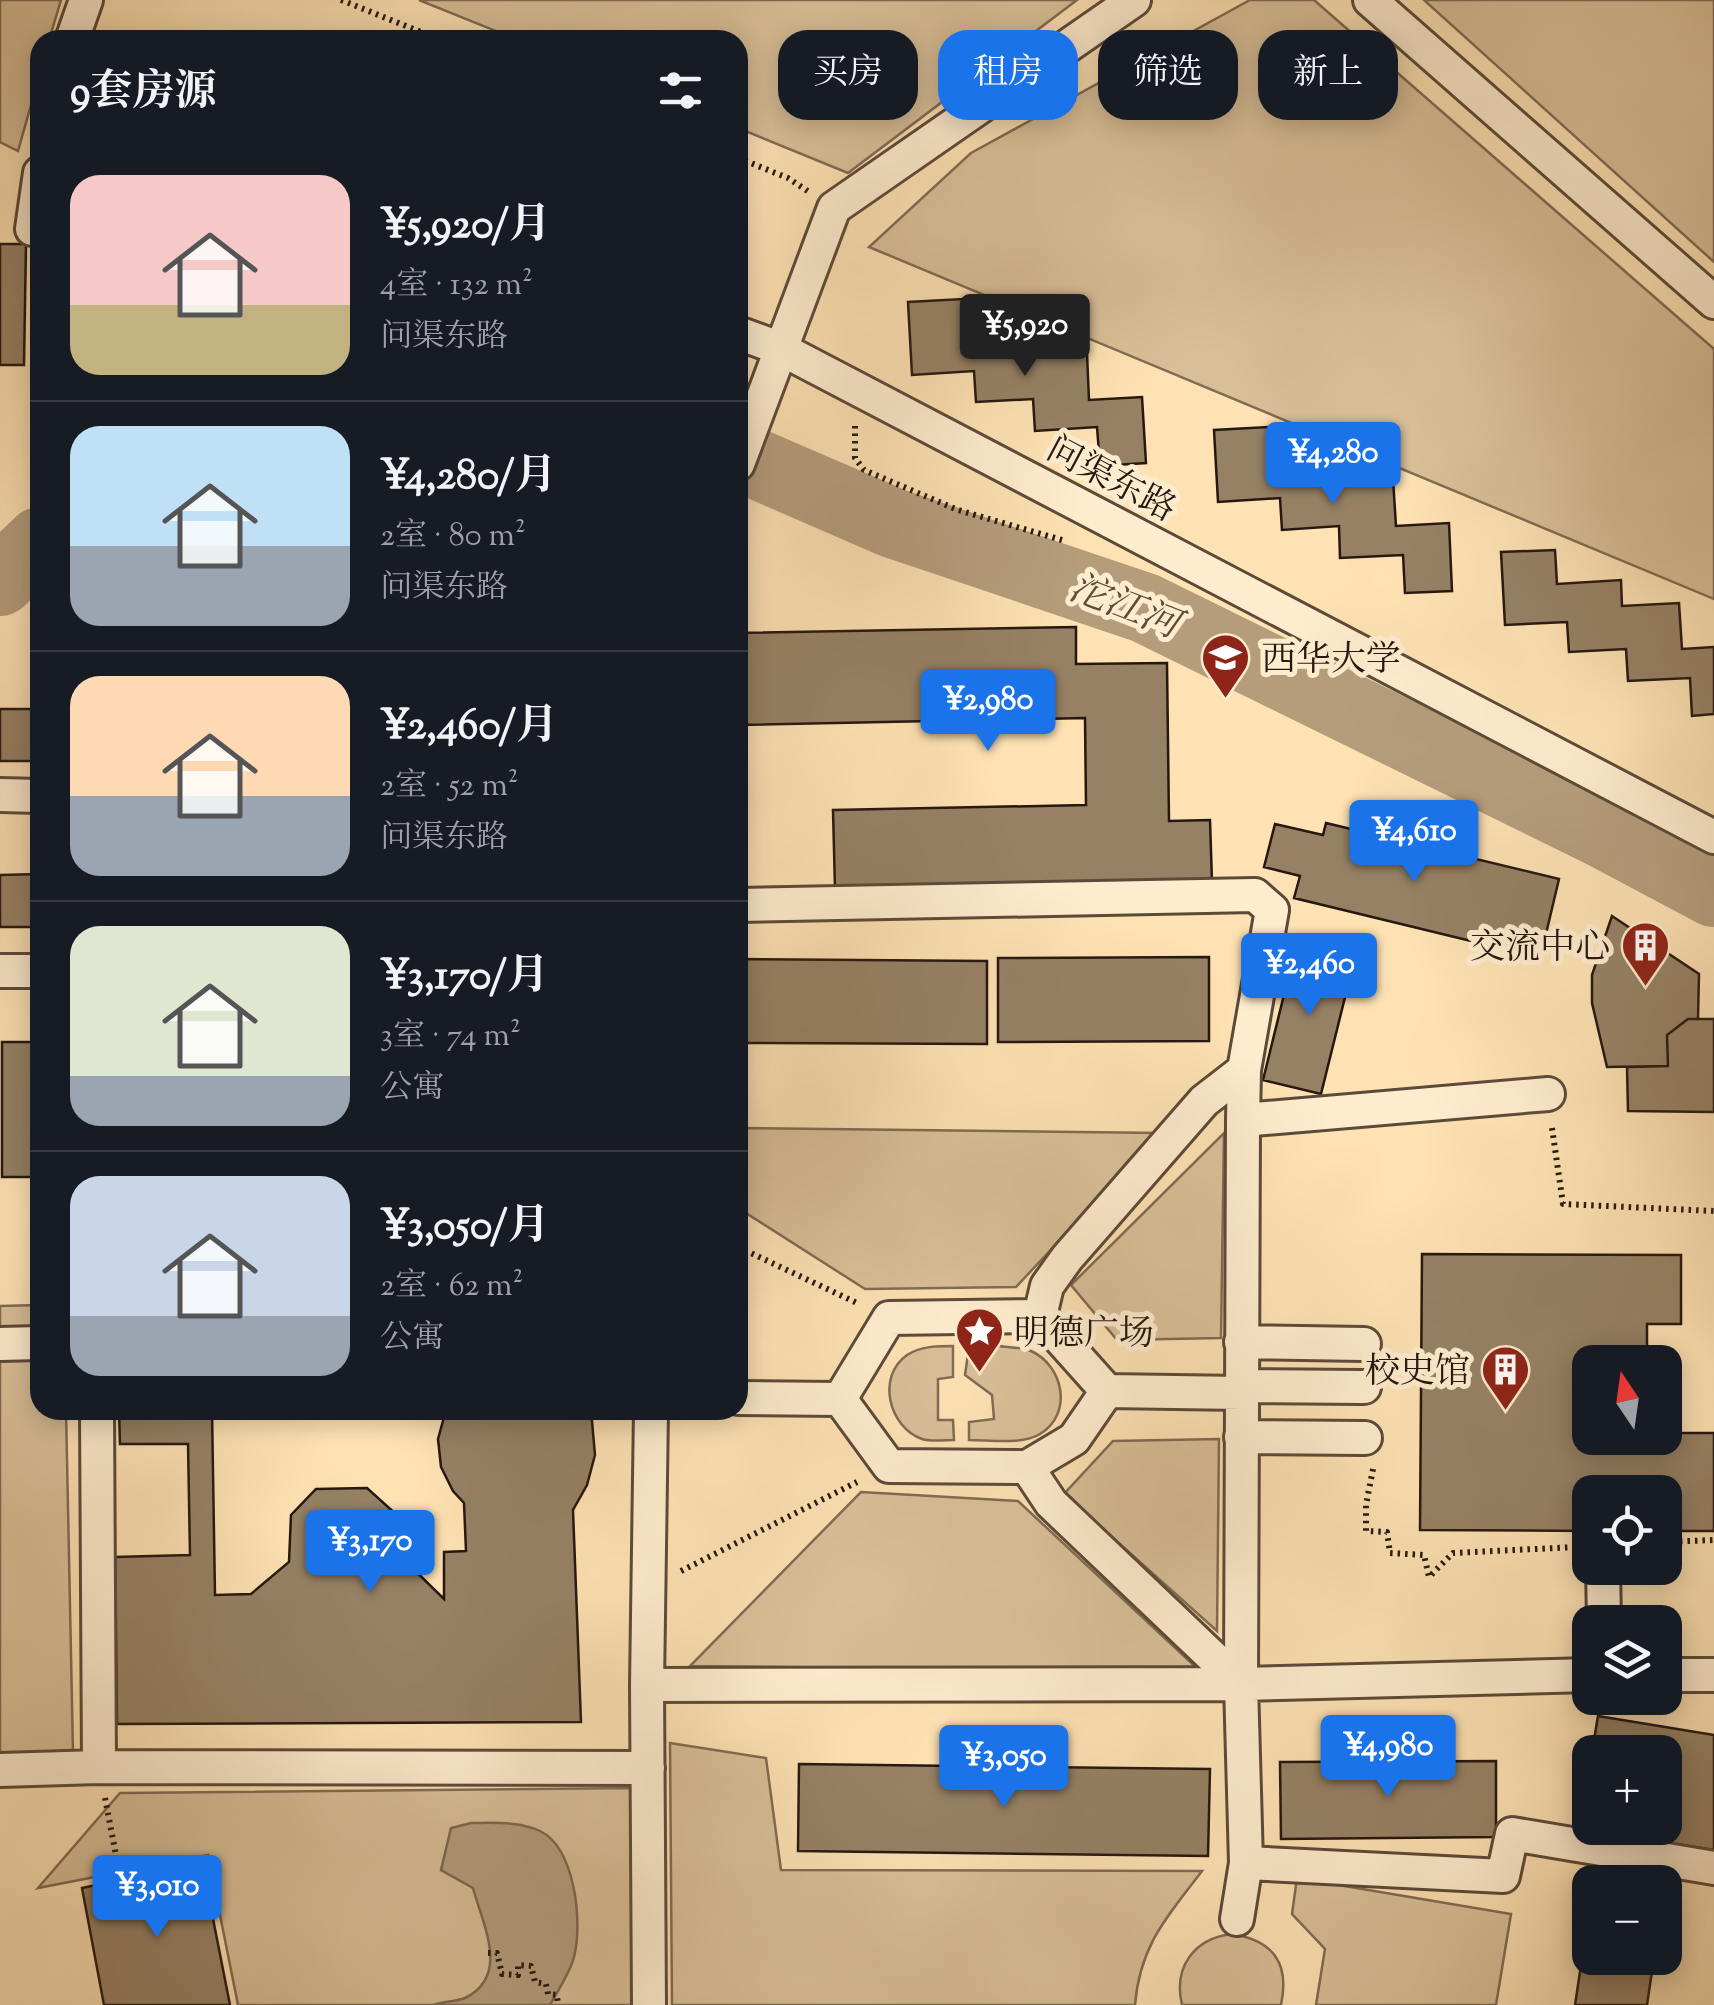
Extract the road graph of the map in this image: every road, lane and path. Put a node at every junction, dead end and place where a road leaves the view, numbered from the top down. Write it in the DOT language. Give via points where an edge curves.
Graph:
graph roads {
  1 [pos="86,0"];
  2 [pos="341,0"];
  3 [pos="1134,0"];
  4 [pos="1370,0"];
  5 [pos="76,30"];
  6 [pos="416,30"];
  7 [pos="748,162"];
  8 [pos="834,208"];
  9 [pos="1714,302"];
  10 [pos="748,339"];
  11 [pos="776,356"];
  12 [pos="748,436"];
  13 [pos="0,795"];
  14 [pos="30,796"];
  15 [pos="1714,837"];
  16 [pos="748,905"];
  17 [pos="0,971"];
  18 [pos="30,971"];
  19 [pos="1244,1070"];
  20 [pos="1548,1094"];
  21 [pos="1242,1120"];
  22 [pos="1714,1211"];
  23 [pos="748,1252"];
  24 [pos="1040,1316"];
  25 [pos="889,1318"];
  26 [pos="1241,1342"];
  27 [pos="30,1343"];
  28 [pos="0,1344"];
  29 [pos="1364,1344"];
  30 [pos="1364,1388"];
  31 [pos="1241,1390"];
  32 [pos="1107,1391"];
  33 [pos="748,1398"];
  34 [pos="840,1399"];
  35 [pos="96,1420"];
  36 [pos="651,1420"];
  37 [pos="1241,1437"];
  38 [pos="1369,1450"];
  39 [pos="889,1466"];
  40 [pos="1026,1467"];
  41 [pos="1714,1540"];
  42 [pos="1682,1541"];
  43 [pos="1572,1547"];
  44 [pos="649,1588"];
  45 [pos="1714,1674"];
  46 [pos="1682,1675"];
  47 [pos="1572,1676"];
  48 [pos="1242,1684"];
  49 [pos="647,1685"];
  50 [pos="99,1768"];
  51 [pos="648,1768"];
  52 [pos="0,1770"];
  53 [pos="1246,1863"];
  54 [pos="1714,1868"];
  55 [pos="121,1880"];
  56 [pos="1237,1919"];
  57 [pos="488,1952"];
  58 [pos="558,2005"];
  59 [pos="649,2005"];
  1 -- 5 [label="street"];
  2 -- 6 [label="path"];
  3 -- 8 [label="street"];
  4 -- 9 [label="street"];
  7 -- 8 [label="path"];
  8 -- 11 [label="street"];
  10 -- 11 [label="street, 问渠东路"];
  11 -- 12 [label="street"];
  11 -- 15 [label="street, 问渠东路"];
  13 -- 14 [label="street"];
  16 -- 19 [label="street" via="1254,895 1272,910"];
  17 -- 18 [label="street"];
  19 -- 21 [label="street"];
  19 -- 24 [label="street" via="1204,1101 1066,1258"];
  20 -- 21 [label="street"];
  20 -- 22 [label="path" via="1562,1204"];
  21 -- 26 [label="street"];
  23 -- 25 [label="path"];
  24 -- 25 [label="street"];
  24 -- 32 [label="street"];
  25 -- 34 [label="street"];
  26 -- 29 [label="street"];
  26 -- 31 [label="street"];
  27 -- 28 [label="street"];
  30 -- 31 [label="street"];
  31 -- 32 [label="street"];
  31 -- 37 [label="street"];
  32 -- 40 [label="street" via="1074,1439"];
  33 -- 34 [label="street"];
  34 -- 39 [label="street"];
  35 -- 50 [label="street"];
  36 -- 44 [label="street"];
  37 -- 38 [label="street"];
  37 -- 48 [label="street"];
  38 -- 43 [label="path" via="1366,1531 1386,1532 1390,1552 1424,1554 1429,1577 1453,1552"];
  39 -- 40 [label="street"];
  39 -- 44 [label="path"];
  40 -- 48 [label="street" via="1051,1504"];
  41 -- 42 [label="path"];
  44 -- 49 [label="street"];
  45 -- 46 [label="street"];
  47 -- 48 [label="street"];
  48 -- 49 [label="street"];
  48 -- 53 [label="street"];
  49 -- 51 [label="street"];
  50 -- 51 [label="street"];
  50 -- 52 [label="street"];
  50 -- 55 [label="path"];
  51 -- 59 [label="street"];
  53 -- 54 [label="street" via="1503,1876 1512,1834"];
  53 -- 56 [label="street"];
  57 -- 58 [label="path" via="497,1953 502,1974 518,1975 518,1966 530,1966 535,1982 546,1984"];
}
